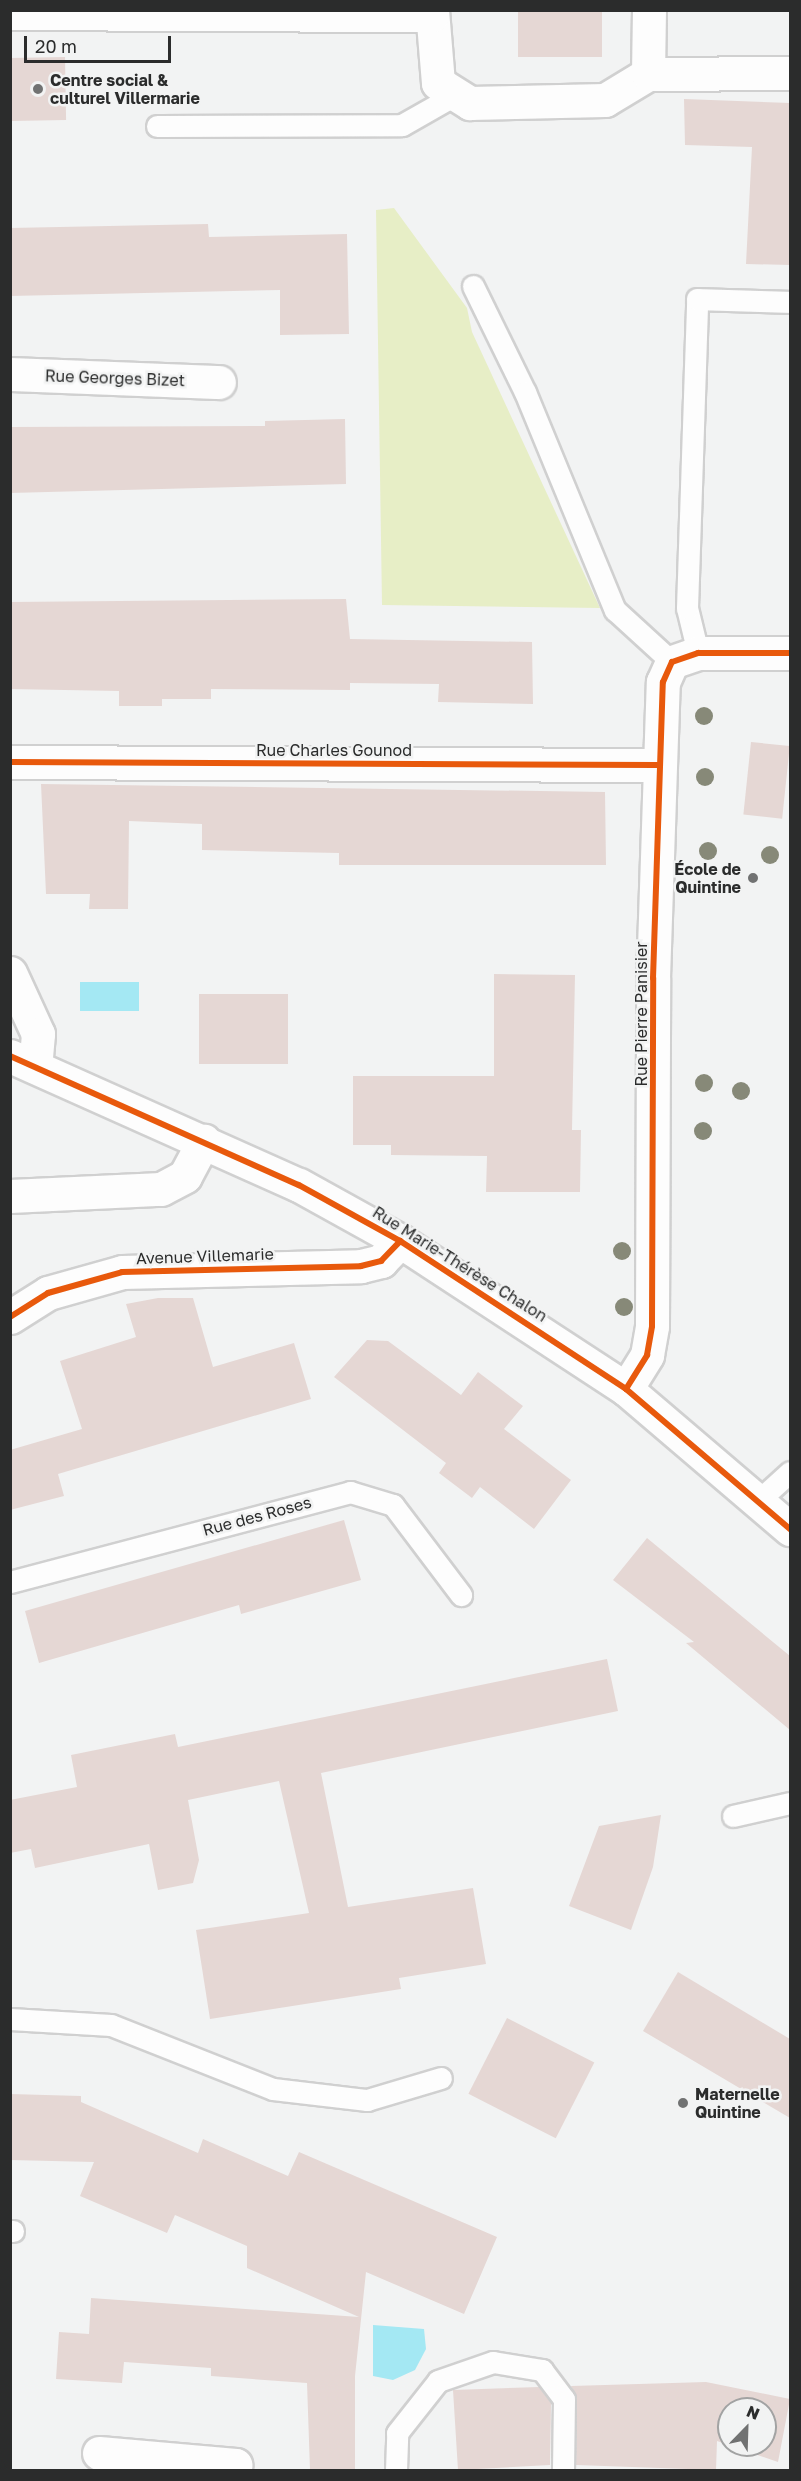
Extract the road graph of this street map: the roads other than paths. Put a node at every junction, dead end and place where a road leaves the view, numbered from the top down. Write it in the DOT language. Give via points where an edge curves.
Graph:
graph roads {
  1 [pos="649,10"];
  2 [pos="10,13"];
  3 [pos="432,13"];
  4 [pos="790,73"];
  5 [pos="648,74"];
  6 [pos="453,96"];
  7 [pos="157,126"];
  8 [pos="473,286"];
  9 [pos="790,303"];
  10 [pos="10,374"];
  11 [pos="219,382"];
  12 [pos="790,653"];
  13 [pos="685,657"];
  14 [pos="10,762"];
  15 [pos="657,765"];
  16 [pos="10,973"];
  17 [pos="23,1061"];
  18 [pos="204,1141"];
  19 [pos="10,1196"];
  20 [pos="400,1241"];
  21 [pos="10,1317"];
  22 [pos="626,1389"];
  23 [pos="790,1472"];
  24 [pos="758,1501"];
  25 [pos="790,1529"];
  26 [pos="10,1582"];
  27 [pos="461,1595"];
  28 [pos="790,1803"];
  29 [pos="733,1816"];
  30 [pos="10,2019"];
  31 [pos="441,2078"];
  32 [pos="99,2453"];
  33 [pos="236,2470"];
  34 [pos="396,2470"];
  35 [pos="563,2470"];
  1 -- 5 [label="street"];
  2 -- 3 [label="street"];
  3 -- 6 [label="street" via="438,83"];
  4 -- 5 [label="street"];
  5 -- 6 [label="street" via="605,100 470,103"];
  6 -- 7 [label="lane" via="402,124"];
  8 -- 13 [label="lane" via="525,392 615,610"];
  9 -- 13 [label="lane" via="697,299"];
  10 -- 11 [label="street, Rue Georges Bizet"];
  12 -- 13 [label="street"];
  13 -- 15 [label="street, Rue Pierre Panisier" via="663,682"];
  14 -- 15 [label="street, Rue Charles Gounod"];
  15 -- 22 [label="street, Rue Pierre Panisier" via="652,1326 647,1355"];
  16 -- 17 [label="street" via="38,1034"];
  17 -- 18 [label="street, Rue Marie-Thérèse Chalon"];
  18 -- 19 [label="street" via="184,1176 161,1189"];
  18 -- 20 [label="street, Rue Marie-Thérèse Chalon"];
  20 -- 21 [label="street, Avenue Villemarie" via="381,1261 361,1266 122,1272 48,1293"];
  20 -- 22 [label="street, Rue Marie-Thérèse Chalon"];
  22 -- 24 [label="street, Rue Marie-Thérèse Chalon"];
  23 -- 24 [label="lane"];
  24 -- 25 [label="street, Rue Marie-Thérèse Chalon"];
  26 -- 27 [label="lane, Rue des Roses" via="350,1491 393,1505"];
  28 -- 29 [label="lane"];
  30 -- 31 [label="lane" via="111,2025 273,2089 367,2100"];
  32 -- 33 [label="street" via="235,2464"];
  34 -- 35 [label="lane" via="397,2433 438,2381 493,2362 542,2370 564,2400"];
}
